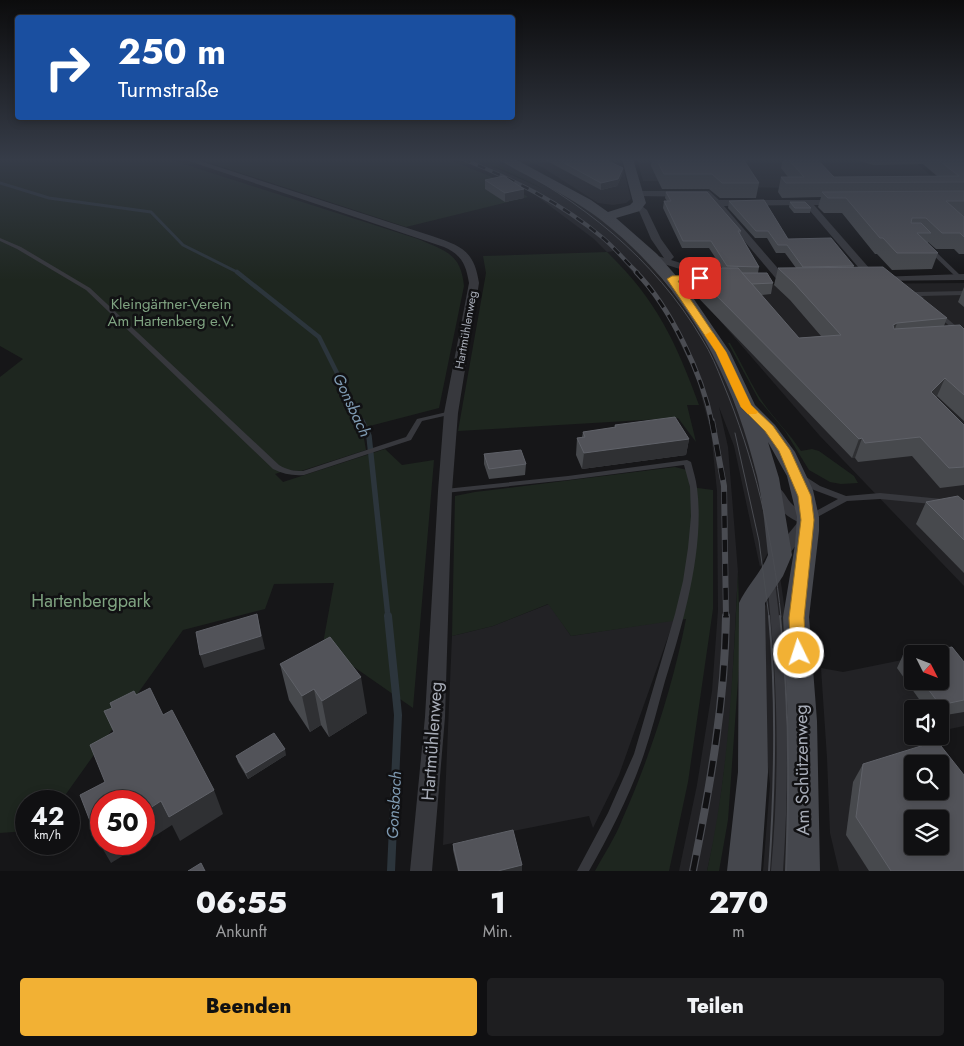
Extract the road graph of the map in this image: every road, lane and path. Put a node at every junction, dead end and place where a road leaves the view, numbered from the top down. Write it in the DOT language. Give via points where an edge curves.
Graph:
graph roads {
  1 [pos="313,200"];
  2 [pos="578,200"];
  3 [pos="638,200"];
  4 [pos="642,200"];
  5 [pos="715,200"];
  6 [pos="807,202"];
  7 [pos="847,202"];
  8 [pos="718,203"];
  9 [pos="606,217"];
  10 [pos="0,239"];
  11 [pos="924,243"];
  12 [pos="652,257"];
  13 [pos="669,257"];
  14 [pos="962,277"];
  15 [pos="672,279"];
  16 [pos="856,279"];
  17 [pos="874,279"];
  18 [pos="772,280"];
  19 [pos="964,293"];
  20 [pos="923,300"];
  21 [pos="936,312"];
  22 [pos="964,337"];
  23 [pos="955,339"];
  24 [pos="747,407"];
  25 [pos="451,413"];
  26 [pos="796,473"];
  27 [pos="768,478"];
  28 [pos="445,491"];
  29 [pos="845,499"];
  30 [pos="954,503"];
  31 [pos="808,520"];
  32 [pos="775,565"];
  33 [pos="421,871"];
  34 [pos="583,871"];
  35 [pos="744,871"];
  36 [pos="777,871"];
  37 [pos="803,871"];
  1 -- 25 [label="street, Hartmühlenweg" via="429,238 463,253 471,264 474,284"];
  2 -- 9 [label="main road, Am Schützenweg"];
  3 -- 4 [label="street"];
  3 -- 9 [label="main road"];
  3 -- 13 [label="street" via="659,245"];
  5 -- 8 [label="street"];
  6 -- 7 [label="street"];
  6 -- 8 [label="street"];
  6 -- 17 [label="street"];
  8 -- 18 [label="street" via="788,280"];
  9 -- 12 [label="main road, Am Schützenweg"];
  10 -- 25 [label="lane" via="88,289 284,472 304,473 409,438 419,420"];
  11 -- 14 [label="lane"];
  12 -- 15 [label="main road, Am Schützenweg"];
  12 -- 15 [label="street" via="714,277"];
  14 -- 17 [label="street"];
  15 -- 24 [label="main road, Am Schützenweg" via="721,352"];
  16 -- 17 [label="street"];
  19 -- 20 [label="lane" via="916,294"];
  21 -- 22 [label="lane"];
  22 -- 23 [label="lane"];
  24 -- 26 [label="main road, Am Schützenweg" via="777,440"];
  24 -- 27 [label="main road, Am Schützenweg"];
  25 -- 28 [label="street, Hartmühlenweg"];
  26 -- 29 [label="lane" via="817,488"];
  26 -- 31 [label="main road, Am Schützenweg"];
  27 -- 31 [label="street, Am Schützenweg" via="784,507"];
  27 -- 32 [label="main road, Am Schützenweg"];
  28 -- 33 [label="street, Hartmühlenweg" via="435,717"];
  28 -- 34 [label="lane" via="687,462 693,478 693,531 688,578 674,640 637,760 600,842"];
  29 -- 30 [label="lane" via="897,497"];
  29 -- 31 [label="lane"];
  31 -- 32 [label="street" via="792,537"];
  31 -- 37 [label="main road, Am Schützenweg" via="796,618 803,735"];
  32 -- 35 [label="main road" via="755,596 751,612 753,772"];
  32 -- 36 [label="lane, Am Schützenweg" via="783,736"];
}
